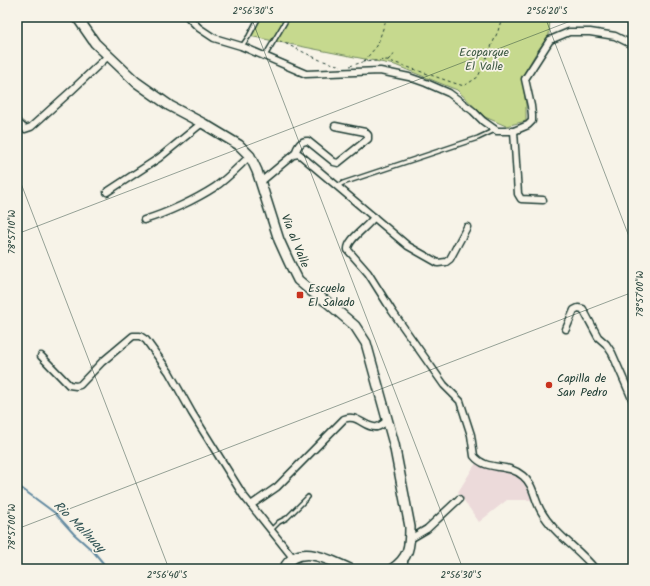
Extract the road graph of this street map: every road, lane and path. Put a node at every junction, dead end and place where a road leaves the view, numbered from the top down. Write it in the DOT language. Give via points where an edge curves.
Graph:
graph roads {
  1 [pos="77,17"];
  2 [pos="188,17"];
  3 [pos="259,17"];
  4 [pos="288,17"];
  5 [pos="387,17"];
  6 [pos="502,17"];
  7 [pos="276,39"];
  8 [pos="633,45"];
  9 [pos="242,46"];
  10 [pos="396,53"];
  11 [pos="108,56"];
  12 [pos="265,56"];
  13 [pos="387,60"];
  14 [pos="363,62"];
  15 [pos="17,122"];
  16 [pos="202,123"];
  17 [pos="336,126"];
  18 [pos="495,130"];
  19 [pos="514,131"];
  20 [pos="295,154"];
  21 [pos="250,156"];
  22 [pos="260,180"];
  23 [pos="338,186"];
  24 [pos="107,192"];
  25 [pos="543,200"];
  26 [pos="374,217"];
  27 [pos="144,220"];
  28 [pos="467,227"];
  29 [pos="566,329"];
  30 [pos="40,356"];
  31 [pos="633,402"];
  32 [pos="388,420"];
  33 [pos="308,497"];
  34 [pos="459,499"];
  35 [pos="251,505"];
  36 [pos="271,530"];
  37 [pos="410,539"];
  38 [pos="404,558"];
  39 [pos="294,559"];
  40 [pos="284,569"];
  41 [pos="350,569"];
  42 [pos="392,569"];
  43 [pos="403,569"];
  44 [pos="595,569"];
  1 -- 11 [label="main road, Via al Valle" via="94,43"];
  2 -- 9 [label="street" via="214,38"];
  3 -- 9 [label="lane"];
  4 -- 7 [label="lane"];
  5 -- 14 [label="path" via="377,46"];
  6 -- 13 [label="path" via="478,77 464,86"];
  7 -- 12 [label="lane"];
  7 -- 14 [label="path" via="336,65 346,67"];
  8 -- 19 [label="street" via="615,36 590,32 569,32 550,40 525,79 532,121"];
  9 -- 12 [label="street"];
  10 -- 13 [label="path"];
  11 -- 15 [label="street" via="30,127 25,129"];
  11 -- 16 [label="main road, Via al Valle" via="136,82 170,106"];
  12 -- 18 [label="street" via="306,74 380,71 409,77 449,93"];
  13 -- 14 [label="path"];
  16 -- 21 [label="main road, Via al Valle" via="239,145"];
  16 -- 24 [label="street" via="160,158"];
  17 -- 20 [label="street" via="364,132 368,139 338,163 308,141 296,147"];
  18 -- 19 [label="street"];
  18 -- 23 [label="lane"];
  19 -- 25 [label="street" via="518,194 521,199"];
  20 -- 22 [label="street"];
  20 -- 23 [label="street" via="301,155"];
  21 -- 22 [label="main road, Via al Valle"];
  21 -- 27 [label="street" via="215,187 158,216"];
  22 -- 32 [label="main road, Via al Valle" via="280,240 298,280 355,326 366,344"];
  23 -- 26 [label="street"];
  26 -- 28 [label="street" via="408,246 438,263 450,259"];
  26 -- 44 [label="street" via="349,243 349,253 368,273 444,386 460,402 471,435 474,456 483,464 510,468 522,475 532,488 537,504 546,518"];
  29 -- 31 [label="street" via="574,310 583,309 598,337 612,353"];
  30 -- 35 [label="street" via="69,385 76,386 131,338 138,335 143,337 169,372"];
  32 -- 35 [label="street" via="377,427 354,418 344,419 277,487"];
  32 -- 37 [label="main road, Via al Valle" via="402,480"];
  33 -- 36 [label="lane"];
  34 -- 37 [label="street" via="427,528"];
  35 -- 36 [label="street"];
  36 -- 39 [label="street"];
  37 -- 38 [label="main road, Via al Valle"];
  38 -- 42 [label="main road, Via al Valle"];
  38 -- 43 [label="street"];
  39 -- 40 [label="main road"];
  39 -- 41 [label="main road" via="311,554"];
}
